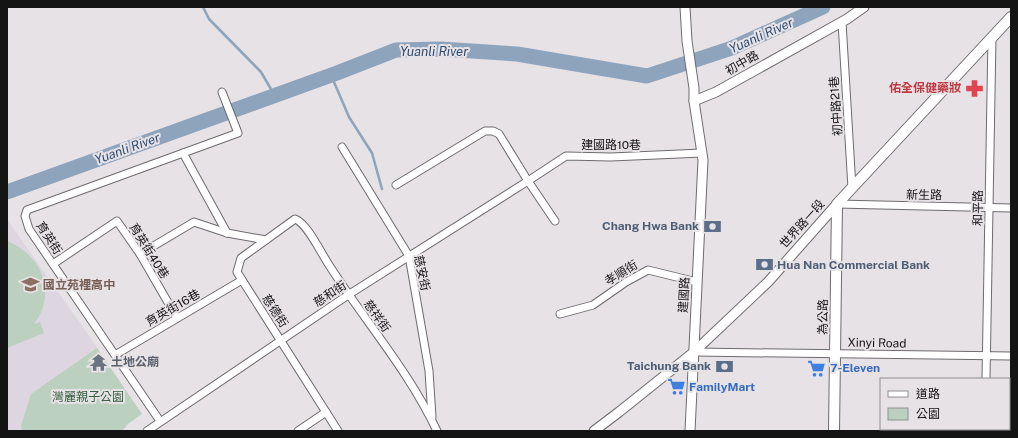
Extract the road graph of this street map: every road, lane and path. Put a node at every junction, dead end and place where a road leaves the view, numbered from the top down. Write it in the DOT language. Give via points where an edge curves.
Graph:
graph roads {
  1 [pos="685,7"];
  2 [pos="864,7"];
  3 [pos="1011,16"];
  4 [pos="842,22"];
  5 [pos="992,37"];
  6 [pos="222,92"];
  7 [pos="694,101"];
  8 [pos="342,147"];
  9 [pos="183,153"];
  10 [pos="702,157"];
  11 [pos="528,181"];
  12 [pos="396,184"];
  13 [pos="852,188"];
  14 [pos="837,204"];
  15 [pos="989,207"];
  16 [pos="1011,208"];
  17 [pos="295,218"];
  18 [pos="555,221"];
  19 [pos="227,233"];
  20 [pos="266,240"];
  21 [pos="140,254"];
  22 [pos="409,256"];
  23 [pos="53,264"];
  24 [pos="242,280"];
  25 [pos="697,282"];
  26 [pos="348,295"];
  27 [pos="560,314"];
  28 [pos="177,318"];
  29 [pos="280,340"];
  30 [pos="694,352"];
  31 [pos="835,354"];
  32 [pos="115,355"];
  33 [pos="986,356"];
  34 [pos="1011,356"];
  35 [pos="986,378"];
  36 [pos="326,412"];
  37 [pos="432,419"];
  38 [pos="160,421"];
  39 [pos="147,431"];
  40 [pos="298,431"];
  41 [pos="338,431"];
  42 [pos="437,431"];
  43 [pos="594,431"];
  44 [pos="690,431"];
  45 [pos="834,431"];
  1 -- 7 [label="street, 建國路"];
  2 -- 4 [label="street, 初中路"];
  3 -- 5 [label="main road, 世界路一段"];
  4 -- 7 [label="street, 初中路" via="716,92"];
  4 -- 13 [label="street, 初中路21巷"];
  5 -- 13 [label="main road, 世界路一段"];
  5 -- 15 [label="street, 和平路"];
  6 -- 9 [label="street, 育英街" via="238,133"];
  7 -- 10 [label="street, 建國路"];
  8 -- 22 [label="street, 慈安街"];
  9 -- 19 [label="street"];
  9 -- 23 [label="street, 育英街" via="27,210 25,216 29,229"];
  10 -- 11 [label="street, 建國路10巷" via="566,156"];
  10 -- 25 [label="street, 建國路"];
  11 -- 12 [label="street" via="499,134 493,130 485,131"];
  11 -- 18 [label="street"];
  11 -- 22 [label="street, 慈和街"];
  13 -- 14 [label="main road, 世界路一段"];
  14 -- 15 [label="street, 新生路"];
  14 -- 30 [label="street, 世界路一段" via="768,282"];
  14 -- 31 [label="main road, 為公路"];
  15 -- 16 [label="street, 新生路"];
  15 -- 33 [label="street, 和平路"];
  17 -- 20 [label="street, 慈德街"];
  17 -- 26 [label="street, 慈祥街" via="300,220"];
  19 -- 20 [label="street"];
  19 -- 21 [label="street" via="194,222"];
  20 -- 24 [label="street, 慈德街" via="241,258 237,272"];
  21 -- 23 [label="street, 育英街40巷" via="117,221"];
  21 -- 28 [label="street, 育英街40巷"];
  22 -- 26 [label="street, 慈和街"];
  22 -- 37 [label="street, 慈安街" via="430,371"];
  23 -- 32 [label="street, 育英街"];
  24 -- 28 [label="street, 育英街16巷"];
  24 -- 29 [label="street, 慈德街"];
  25 -- 27 [label="street, 孝順街" via="648,270 593,304"];
  25 -- 30 [label="street, 建國路"];
  26 -- 29 [label="street, 慈和街"];
  26 -- 37 [label="street, 慈祥街" via="385,346"];
  28 -- 32 [label="street, 育英街16巷"];
  29 -- 36 [label="street, 慈德街"];
  29 -- 38 [label="street, 慈和街"];
  30 -- 31 [label="street, Xinyi Road"];
  30 -- 43 [label="street, 世界路一段"];
  30 -- 44 [label="street, 建國路"];
  31 -- 33 [label="street, Xinyi Road"];
  31 -- 45 [label="main road, 為公路"];
  32 -- 38 [label="street, 育英街"];
  33 -- 34 [label="street, Xinyi Road"];
  33 -- 35 [label="street, 和平路"];
  36 -- 40 [label="street"];
  36 -- 41 [label="street, 慈德街"];
  37 -- 42 [label="street, 慈祥街"];
  38 -- 39 [label="street, 慈和街"];
}
